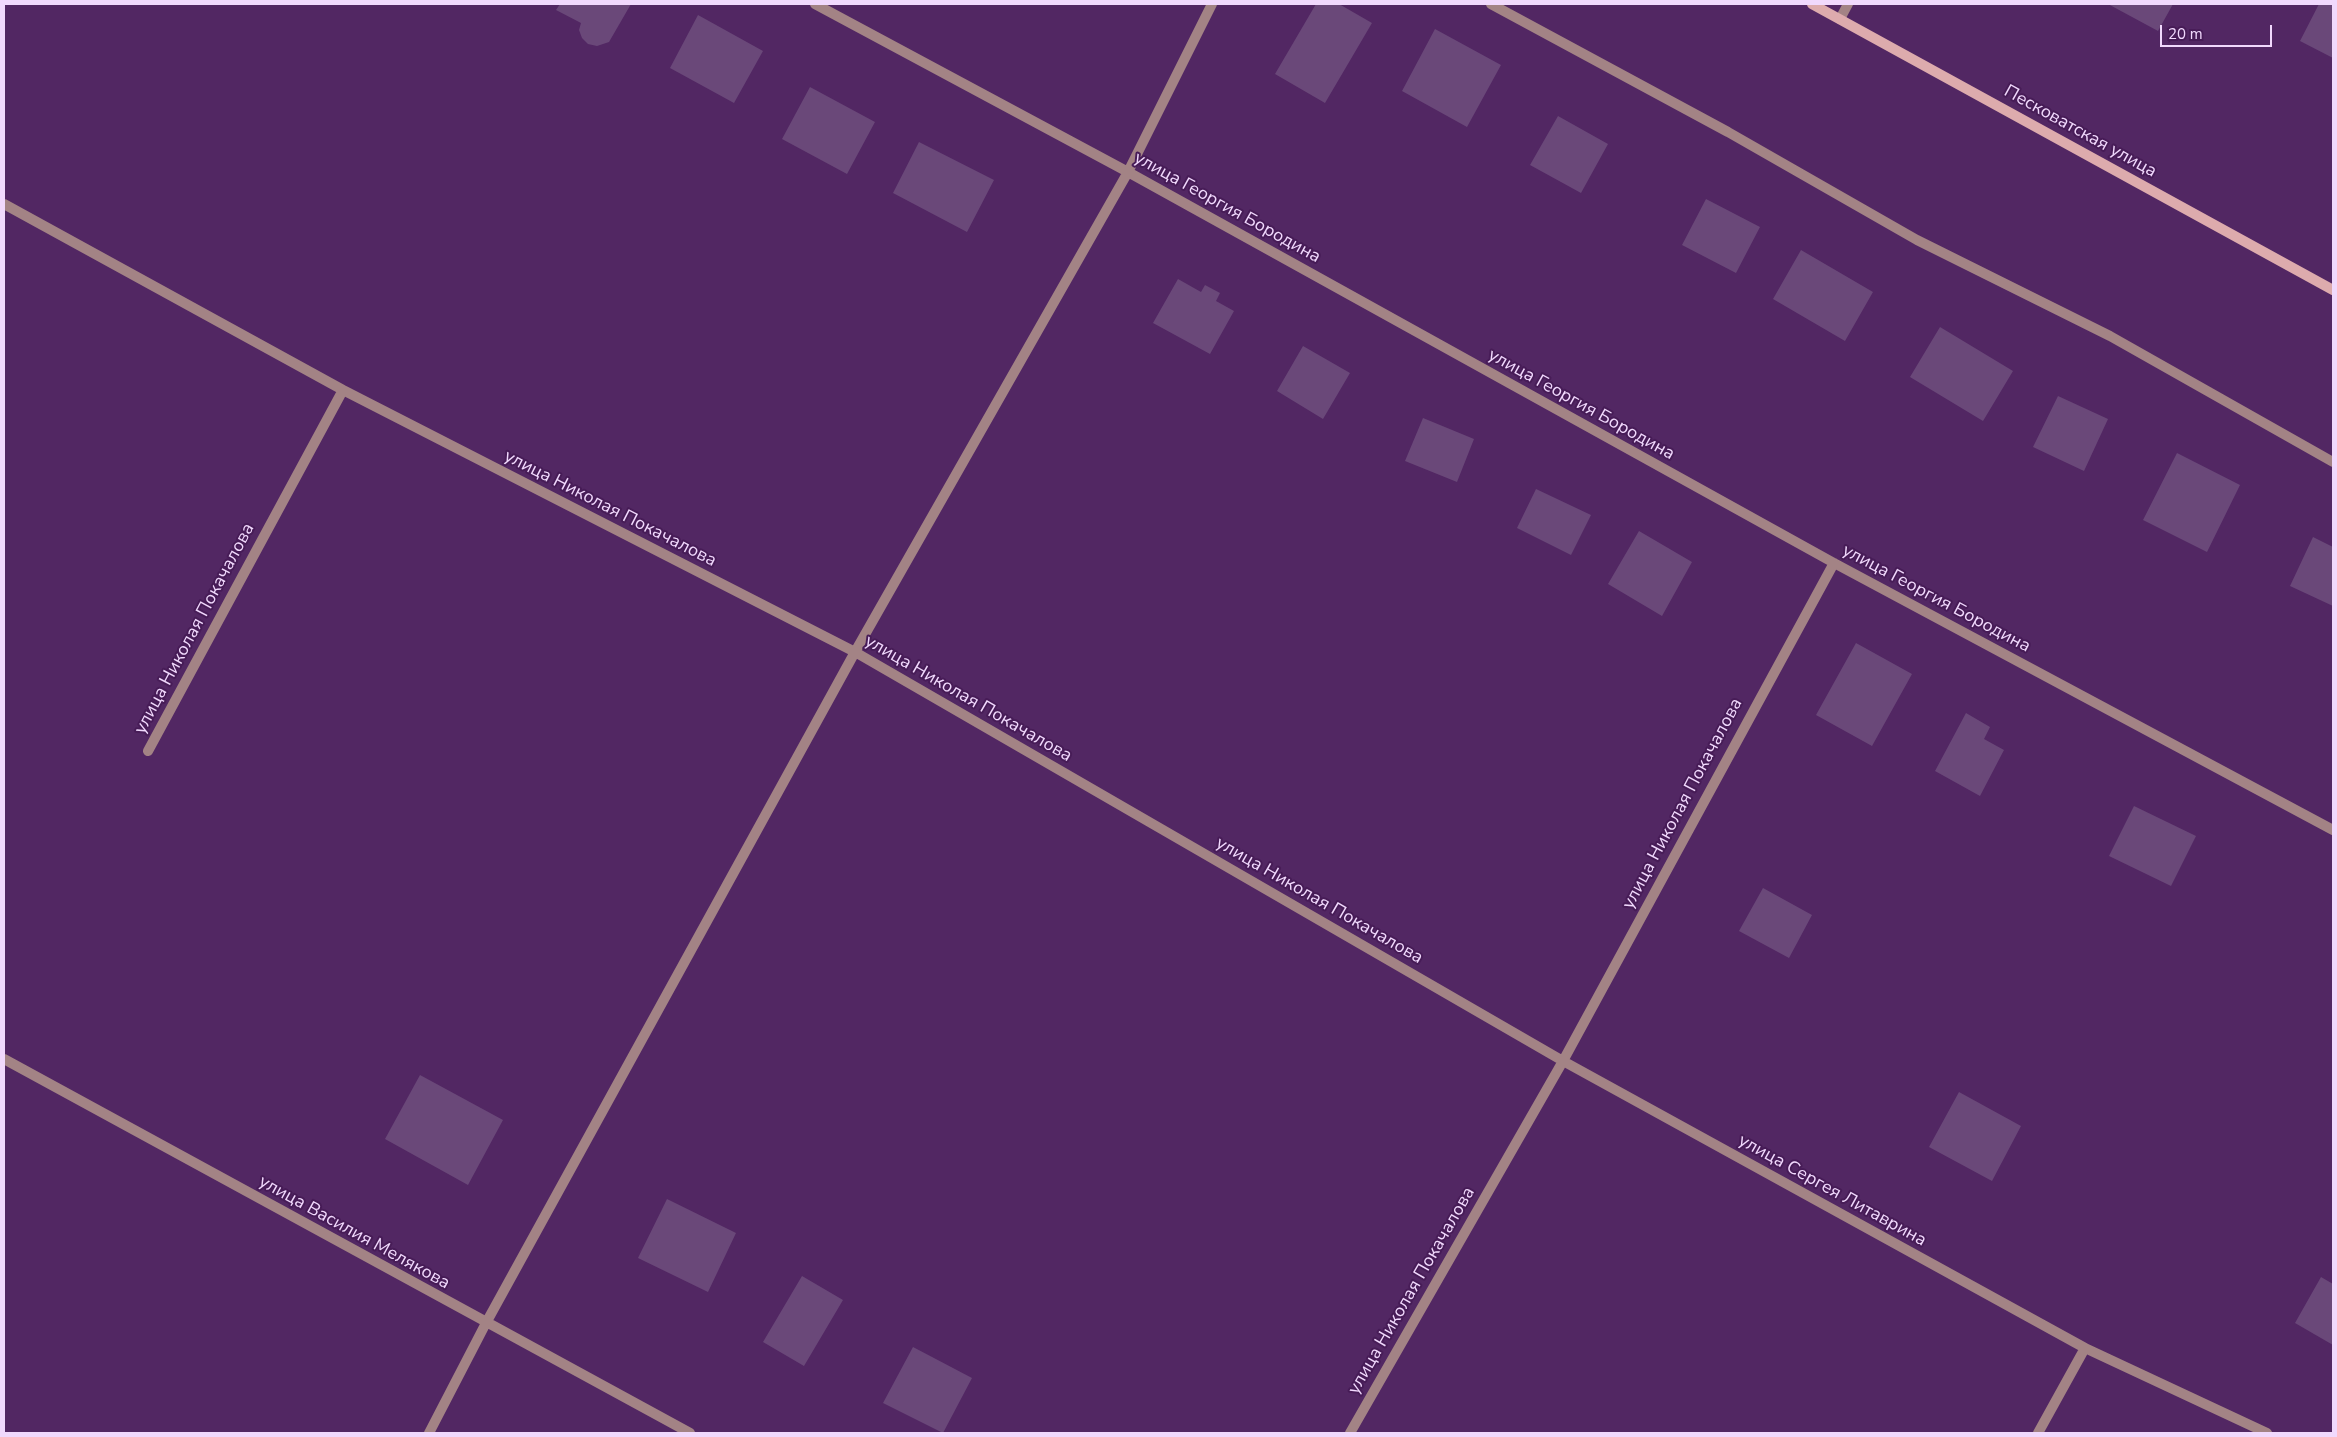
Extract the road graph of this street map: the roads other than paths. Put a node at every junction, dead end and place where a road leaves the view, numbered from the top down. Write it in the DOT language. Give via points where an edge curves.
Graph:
graph roads {
  1 [pos="815,4"];
  2 [pos="1212,4"];
  3 [pos="1491,4"];
  4 [pos="1812,4"];
  5 [pos="1848,4"];
  6 [pos="1840,19"];
  7 [pos="1128,172"];
  8 [pos="4,204"];
  9 [pos="2333,290"];
  10 [pos="343,390"];
  11 [pos="2333,462"];
  12 [pos="1834,563"];
  13 [pos="856,652"];
  14 [pos="148,751"];
  15 [pos="2333,830"];
  16 [pos="4,1059"];
  17 [pos="1563,1062"];
  18 [pos="486,1323"];
  19 [pos="2086,1348"];
  20 [pos="429,1433"];
  21 [pos="690,1433"];
  22 [pos="1350,1433"];
  23 [pos="2038,1433"];
  24 [pos="2267,1433"];
  1 -- 7 [label="street, улица Георгия Бородина"];
  2 -- 7 [label="street"];
  3 -- 11 [label="street" via="1728,132 1917,240 2110,336"];
  4 -- 6 [label="main road, Песковатская улица"];
  5 -- 6 [label="street"];
  6 -- 9 [label="main road, Песковатская улица"];
  7 -- 12 [label="street, улица Георгия Бородина"];
  7 -- 13 [label="street"];
  8 -- 10 [label="street, улица Николая Покачалова"];
  10 -- 13 [label="street, улица Николая Покачалова"];
  10 -- 14 [label="street, улица Николая Покачалова"];
  12 -- 15 [label="street, улица Георгия Бородина"];
  12 -- 17 [label="street, улица Николая Покачалова"];
  13 -- 17 [label="street, улица Николая Покачалова"];
  13 -- 18 [label="street"];
  16 -- 18 [label="street, улица Василия Мелякова"];
  17 -- 19 [label="street, улица Сергея Литаврина"];
  17 -- 22 [label="street, улица Николая Покачалова"];
  18 -- 20 [label="street"];
  18 -- 21 [label="street, улица Василия Мелякова"];
  19 -- 23 [label="street"];
  19 -- 24 [label="street, улица Сергея Литаврина"];
}
